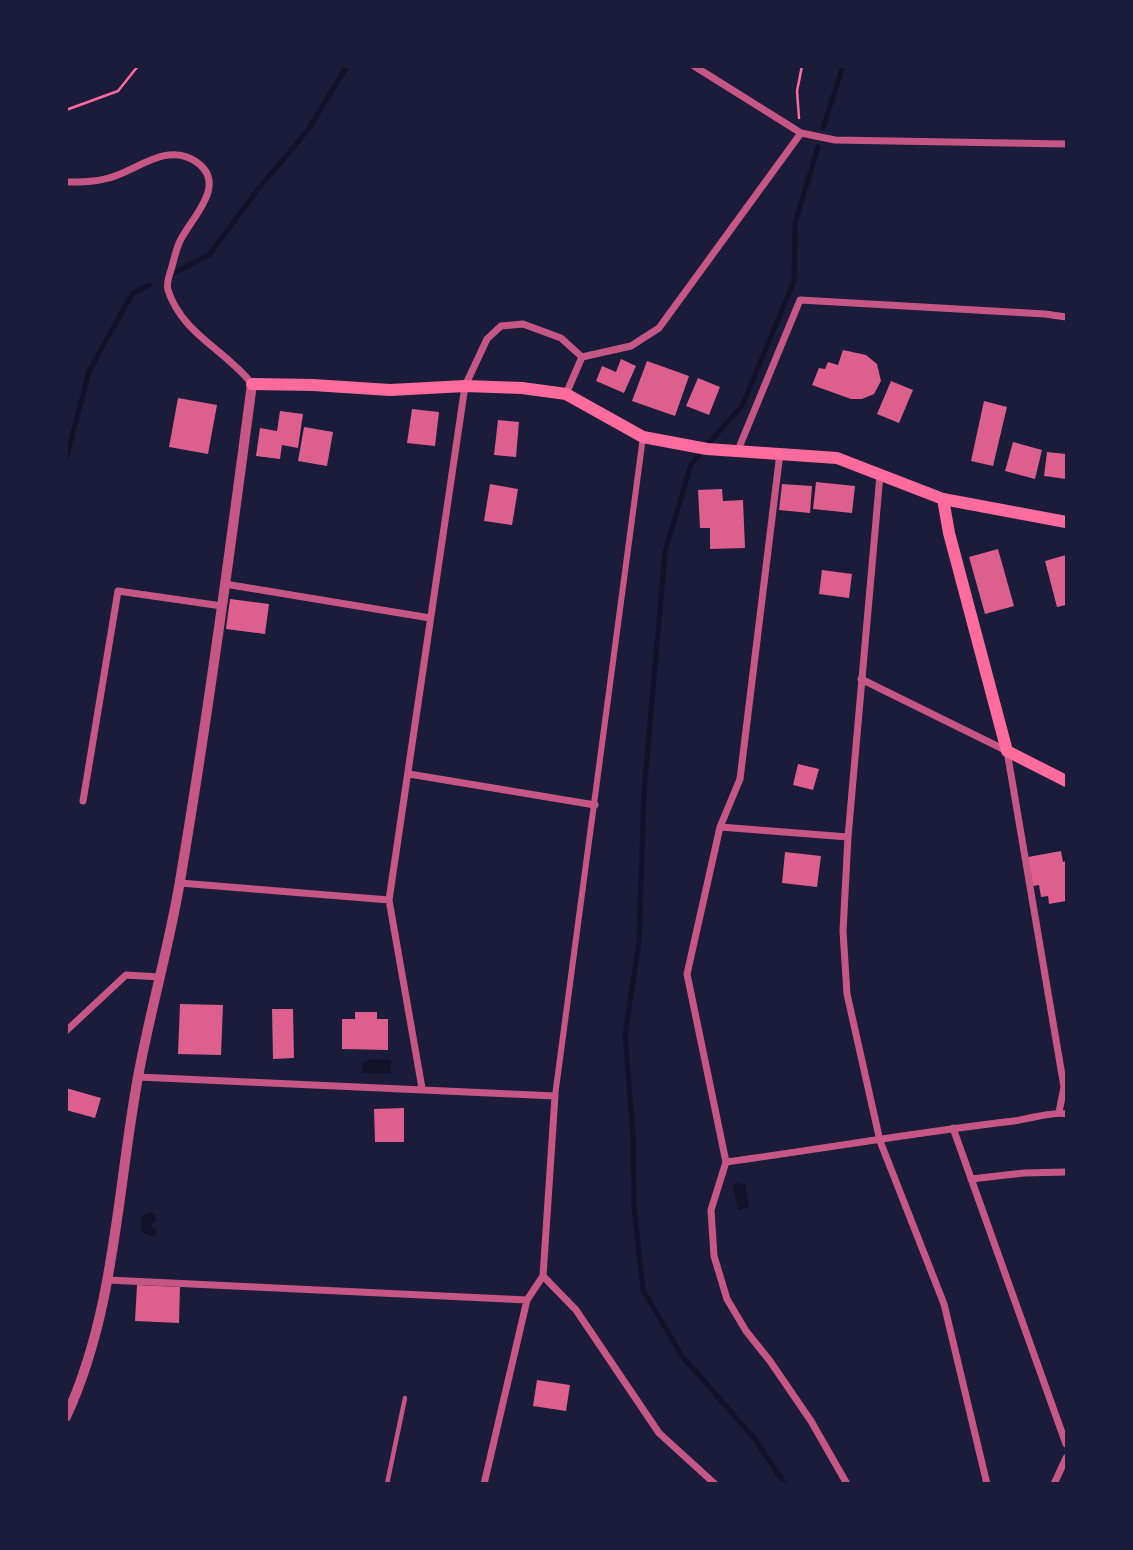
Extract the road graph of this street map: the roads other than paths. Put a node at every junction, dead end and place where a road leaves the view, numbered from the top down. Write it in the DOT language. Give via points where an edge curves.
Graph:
graph roads {
  1 [pos="694,66"];
  2 [pos="801,132"];
  3 [pos="1066,144"];
  4 [pos="66,181"];
  5 [pos="1066,317"];
  6 [pos="582,357"];
  7 [pos="252,384"];
  8 [pos="465,386"];
  9 [pos="566,394"];
  10 [pos="643,437"];
  11 [pos="738,450"];
  12 [pos="780,453"];
  13 [pos="880,475"];
  14 [pos="943,499"];
  15 [pos="1066,522"];
  16 [pos="225,584"];
  17 [pos="222,606"];
  18 [pos="430,618"];
  19 [pos="862,680"];
  20 [pos="1007,751"];
  21 [pos="409,774"];
  22 [pos="1066,781"];
  23 [pos="83,802"];
  24 [pos="595,804"];
  25 [pos="720,827"];
  26 [pos="848,837"];
  27 [pos="180,883"];
  28 [pos="389,901"];
  29 [pos="159,977"];
  30 [pos="66,1031"];
  31 [pos="138,1077"];
  32 [pos="422,1088"];
  33 [pos="555,1096"];
  34 [pos="1063,1113"];
  35 [pos="953,1128"];
  36 [pos="880,1141"];
  37 [pos="726,1162"];
  38 [pos="1066,1172"];
  39 [pos="971,1179"];
  40 [pos="543,1276"];
  41 [pos="108,1279"];
  42 [pos="527,1300"];
  43 [pos="405,1398"];
  44 [pos="66,1417"];
  45 [pos="1066,1444"];
  46 [pos="1066,1458"];
  47 [pos="387,1483"];
  48 [pos="484,1483"];
  49 [pos="715,1483"];
  50 [pos="847,1483"];
  51 [pos="988,1483"];
  52 [pos="1054,1483"];
  1 -- 2 [label="street"];
  2 -- 3 [label="street" via="835,140"];
  2 -- 6 [label="street" via="659,328 631,346"];
  4 -- 7 [label="street" via="110,178 156,157 194,161 204,170 209,195 180,241 166,286 192,330"];
  5 -- 11 [label="street" via="800,300"];
  6 -- 8 [label="street" via="561,338 523,324 501,326 486,339"];
  6 -- 9 [label="street"];
  7 -- 8 [label="main road" via="390,390"];
  7 -- 16 [label="street"];
  8 -- 9 [label="main road"];
  8 -- 18 [label="street"];
  9 -- 10 [label="main road"];
  10 -- 11 [label="main road"];
  10 -- 24 [label="street"];
  11 -- 12 [label="main road"];
  12 -- 13 [label="main road" via="837,458"];
  12 -- 25 [label="street" via="740,779"];
  13 -- 14 [label="main road"];
  13 -- 19 [label="street"];
  14 -- 15 [label="main road"];
  14 -- 20 [label="main road"];
  16 -- 17 [label="street"];
  16 -- 18 [label="street"];
  17 -- 23 [label="street" via="118,591"];
  17 -- 27 [label="street"];
  18 -- 21 [label="street"];
  19 -- 20 [label="street"];
  19 -- 26 [label="street"];
  20 -- 22 [label="main road"];
  20 -- 34 [label="street" via="1063,1087"];
  21 -- 24 [label="street"];
  21 -- 28 [label="street"];
  24 -- 33 [label="street"];
  25 -- 26 [label="street"];
  25 -- 37 [label="street" via="687,974"];
  26 -- 36 [label="street" via="847,994"];
  27 -- 28 [label="street"];
  27 -- 29 [label="street"];
  28 -- 32 [label="street"];
  29 -- 30 [label="street" via="125,975"];
  29 -- 31 [label="street"];
  31 -- 32 [label="street"];
  31 -- 41 [label="street"];
  32 -- 33 [label="street"];
  33 -- 40 [label="street"];
  34 -- 35 [label="street"];
  35 -- 36 [label="street"];
  35 -- 39 [label="street"];
  36 -- 37 [label="street"];
  36 -- 51 [label="street" via="944,1304"];
  37 -- 50 [label="street" via="710,1210 714,1256 727,1299 811,1421"];
  38 -- 39 [label="street"];
  39 -- 45 [label="street"];
  40 -- 42 [label="street"];
  40 -- 49 [label="street" via="576,1310 659,1433"];
  41 -- 42 [label="street"];
  41 -- 44 [label="street" via="94,1339"];
  42 -- 48 [label="street"];
  43 -- 47 [label="lane"];
  46 -- 52 [label="street"];
}
